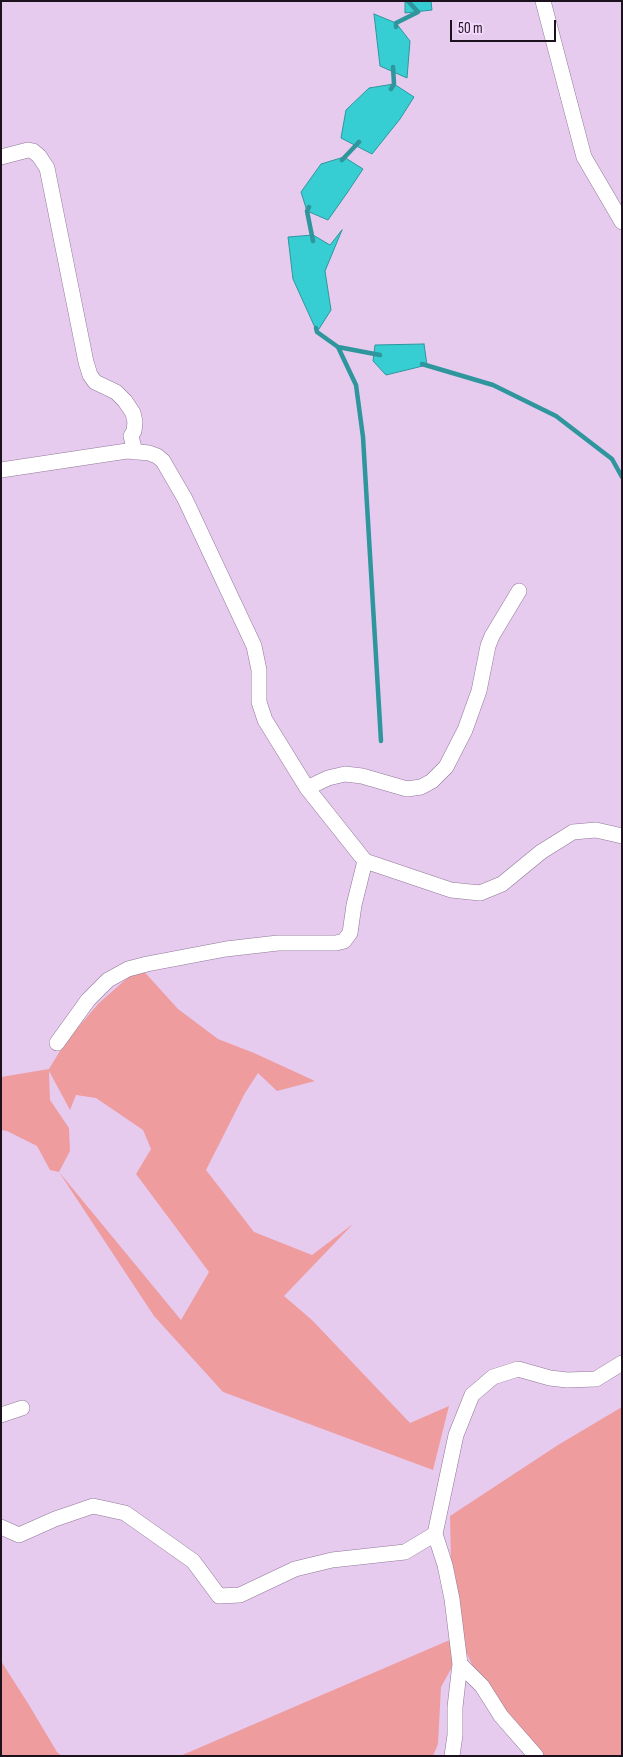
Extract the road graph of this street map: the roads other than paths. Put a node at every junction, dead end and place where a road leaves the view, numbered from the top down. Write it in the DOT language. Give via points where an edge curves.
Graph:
graph roads {
  1 [pos="543,1"];
  2 [pos="1,157"];
  3 [pos="622,222"];
  4 [pos="135,452"];
  5 [pos="1,470"];
  6 [pos="518,591"];
  7 [pos="307,788"];
  8 [pos="622,836"];
  9 [pos="365,861"];
  10 [pos="58,1043"];
  11 [pos="622,1364"];
  12 [pos="22,1408"];
  13 [pos="1,1415"];
  14 [pos="1,1527"];
  15 [pos="435,1534"];
  16 [pos="460,1664"];
  17 [pos="452,1756"];
  18 [pos="536,1756"];
  1 -- 3 [label="street" via="584,157"];
  2 -- 4 [label="street" via="33,151 47,168 90,375 95,382 126,401 135,422 131,436"];
  4 -- 5 [label="street"];
  4 -- 7 [label="street" via="149,453 164,461 186,500 254,646 265,720"];
  6 -- 7 [label="street" via="492,636 479,691 446,768 421,787 407,789 345,774"];
  7 -- 9 [label="street"];
  8 -- 9 [label="street" via="596,830 573,832 541,852 502,884 480,893 451,890"];
  9 -- 10 [label="street" via="350,933 344,942 278,943 226,949 128,969 108,980 88,1000"];
  11 -- 15 [label="street" via="596,1379 550,1378 518,1369 493,1377 472,1395 456,1435"];
  12 -- 13 [label="street"];
  14 -- 15 [label="street" via="19,1535 93,1506 125,1513 194,1561 219,1596 240,1595 295,1569 332,1560 405,1552"];
  15 -- 16 [label="street" via="452,1599"];
  16 -- 17 [label="street"];
  16 -- 18 [label="street" via="482,1686 501,1716"];
}
